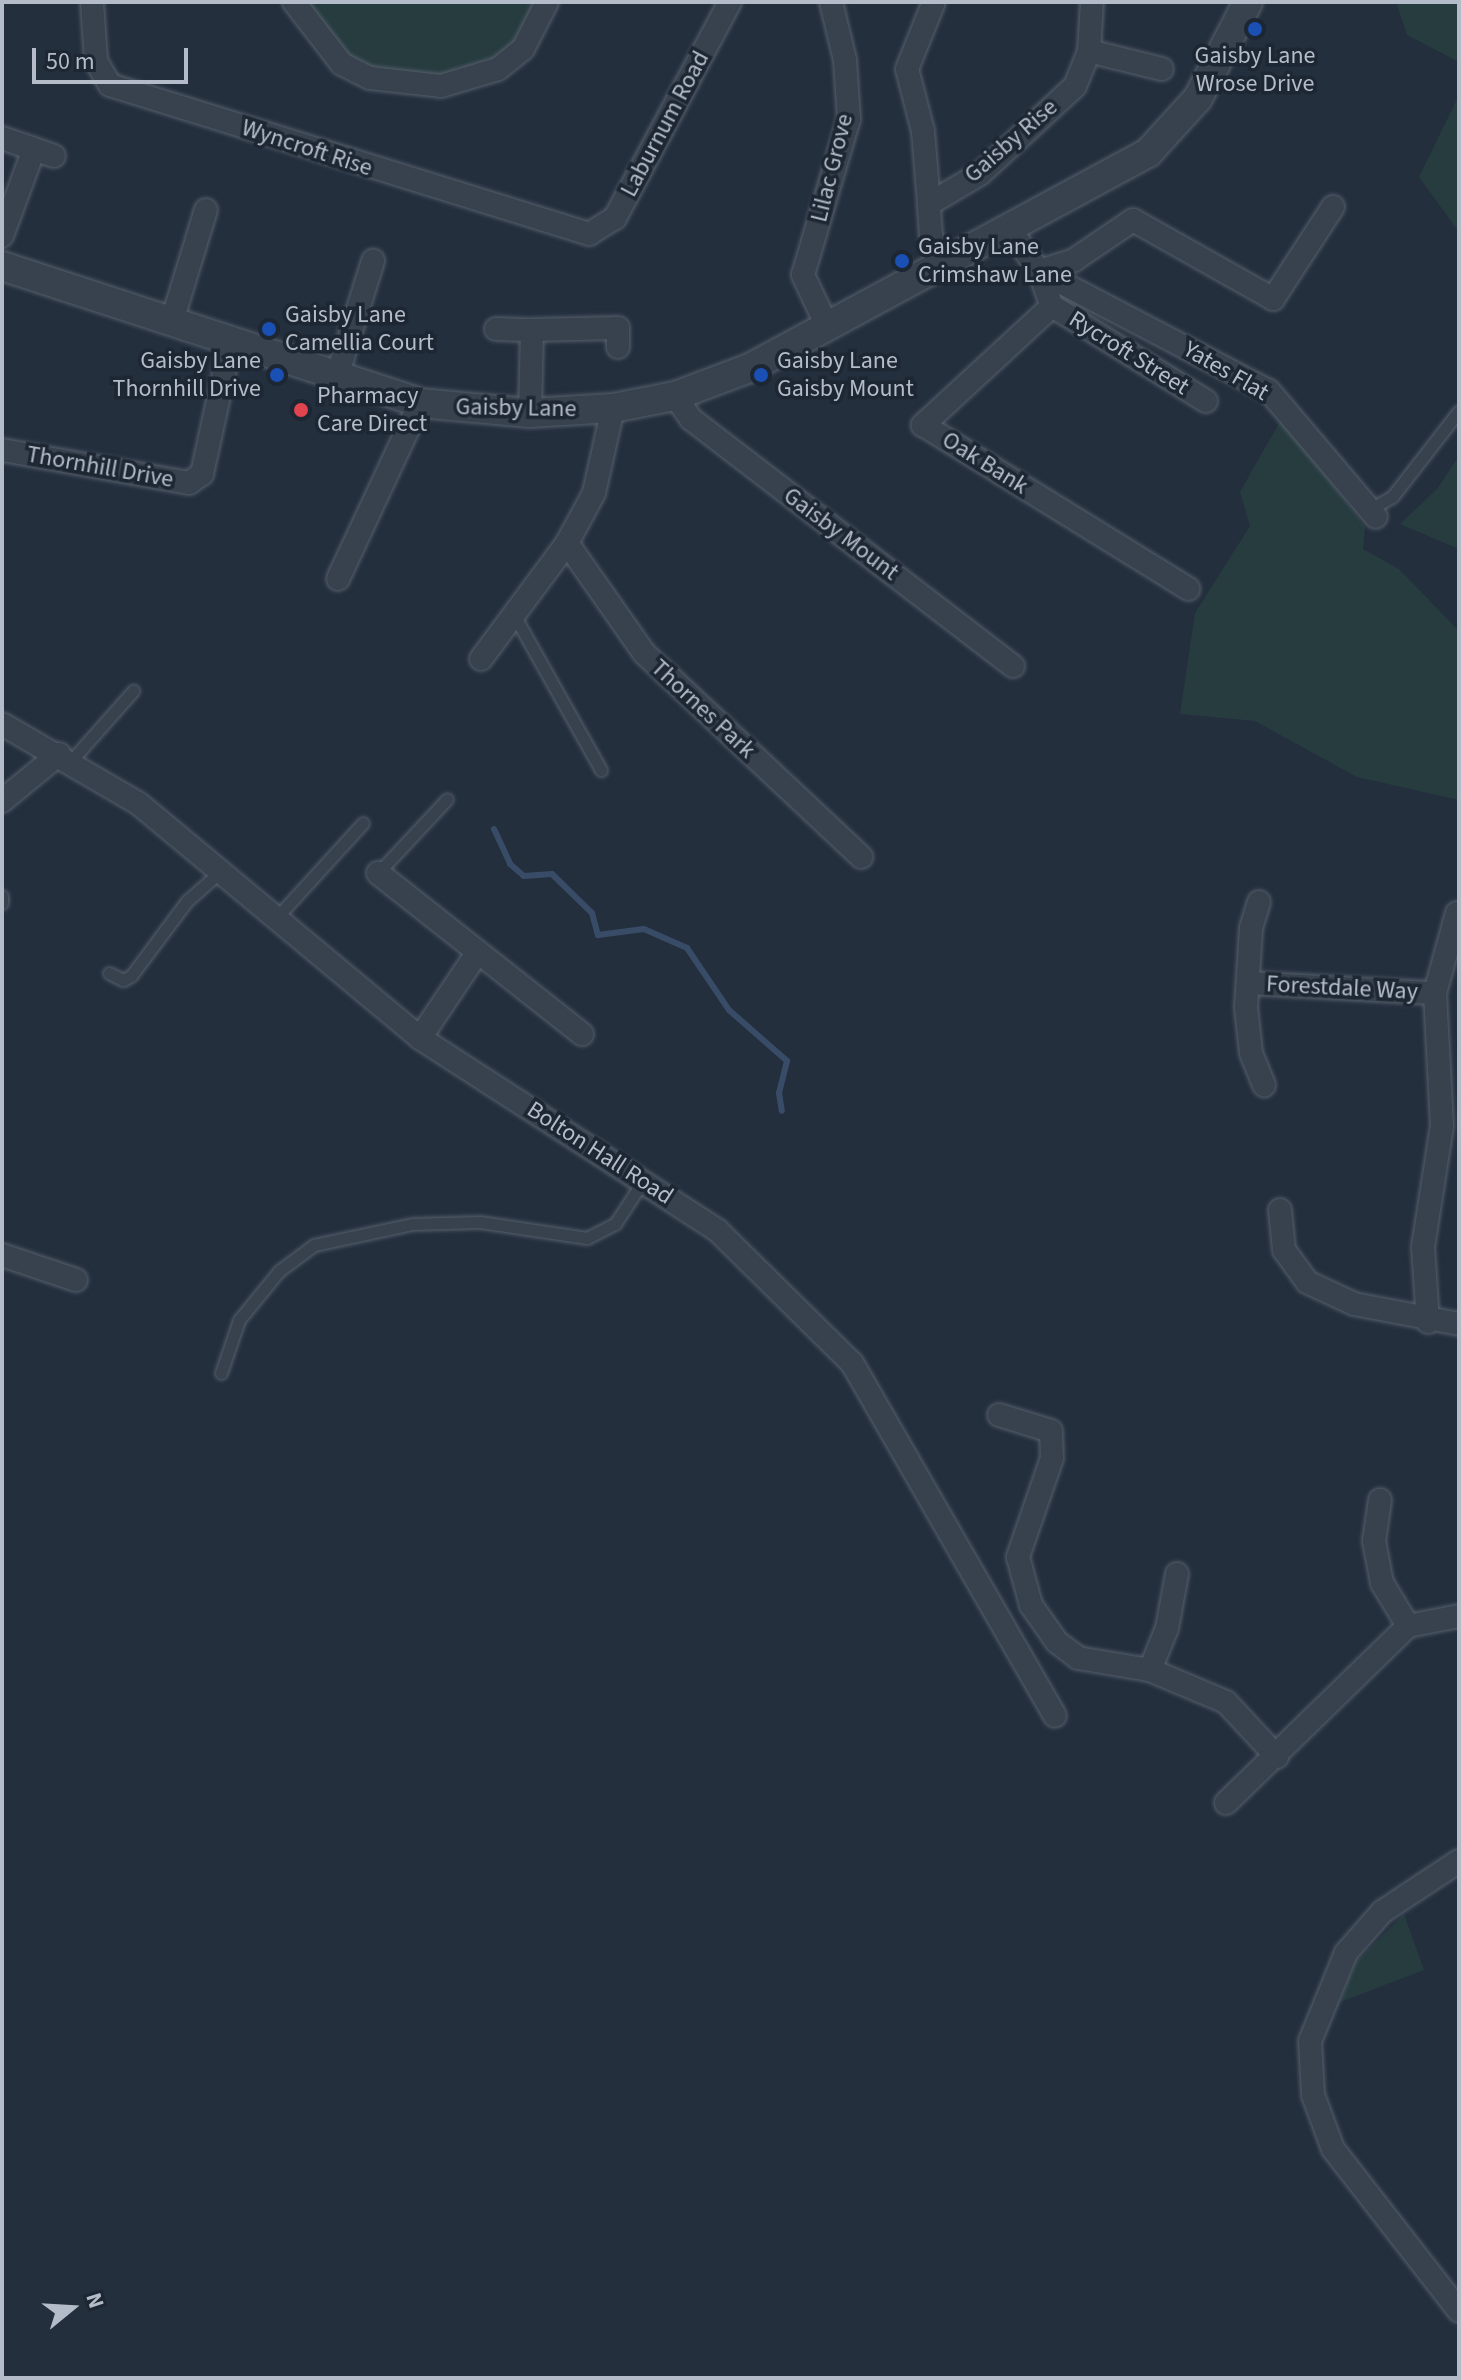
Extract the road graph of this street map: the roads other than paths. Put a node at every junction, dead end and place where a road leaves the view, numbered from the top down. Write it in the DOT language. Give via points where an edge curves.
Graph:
graph roads {
  1 [pos="92,2"];
  2 [pos="294,2"];
  3 [pos="547,2"];
  4 [pos="730,2"];
  5 [pos="831,2"];
  6 [pos="934,2"];
  7 [pos="1092,2"];
  8 [pos="1248,2"];
  9 [pos="1089,51"];
  10 [pos="1162,69"];
  11 [pos="2,138"];
  12 [pos="929,204"];
  13 [pos="1333,207"];
  14 [pos="206,210"];
  15 [pos="1012,232"];
  16 [pos="589,234"];
  17 [pos="2,236"];
  18 [pos="373,261"];
  19 [pos="2,266"];
  20 [pos="945,267"];
  21 [pos="1039,271"];
  22 [pos="1052,306"];
  23 [pos="172,321"];
  24 [pos="828,328"];
  25 [pos="496,329"];
  26 [pos="532,330"];
  27 [pos="231,341"];
  28 [pos="618,347"];
  29 [pos="337,376"];
  30 [pos="675,396"];
  31 [pos="1206,401"];
  32 [pos="420,403"];
  33 [pos="613,408"];
  34 [pos="1459,411"];
  35 [pos="530,413"];
  36 [pos="2,450"];
  37 [pos="1373,513"];
  38 [pos="567,543"];
  39 [pos="338,579"];
  40 [pos="1189,589"];
  41 [pos="513,615"];
  42 [pos="481,659"];
  43 [pos="1013,666"];
  44 [pos="133,691"];
  45 [pos="2,724"];
  46 [pos="65,757"];
  47 [pos="601,770"];
  48 [pos="447,799"];
  49 [pos="2,801"];
  50 [pos="363,823"];
  51 [pos="861,857"];
  52 [pos="221,870"];
  53 [pos="378,873"];
  54 [pos="2,896"];
  55 [pos="1259,902"];
  56 [pos="2,903"];
  57 [pos="1457,913"];
  58 [pos="278,916"];
  59 [pos="475,956"];
  60 [pos="109,973"];
  61 [pos="1249,983"];
  62 [pos="1435,993"];
  63 [pos="582,1034"];
  64 [pos="420,1038"];
  65 [pos="1264,1085"];
  66 [pos="1451,1126"];
  67 [pos="644,1180"];
  68 [pos="1280,1210"];
  69 [pos="2,1255"];
  70 [pos="76,1280"];
  71 [pos="1428,1322"];
  72 [pos="1459,1324"];
  73 [pos="221,1373"];
  74 [pos="999,1415"];
  75 [pos="1380,1500"];
  76 [pos="1177,1574"];
  77 [pos="1459,1616"];
  78 [pos="1408,1626"];
  79 [pos="1150,1670"];
  80 [pos="1055,1716"];
  81 [pos="1277,1757"];
  82 [pos="1226,1803"];
  83 [pos="1459,1861"];
  84 [pos="1459,2311"];
  1 -- 16 [label="street, Wyncroft Rise" via="96,61 110,85"];
  2 -- 3 [label="street" via="342,64 370,78 441,86 498,69 523,49"];
  4 -- 16 [label="street, Laburnum Road" via="615,218"];
  5 -- 24 [label="street, Lilac Grove" via="845,60 849,119 803,275"];
  6 -- 12 [label="street" via="907,69 923,131"];
  7 -- 9 [label="street, Gaisby Rise"];
  8 -- 15 [label="street, Gaisby Lane" via="1198,98 1148,153"];
  9 -- 10 [label="street"];
  9 -- 12 [label="street, Gaisby Rise" via="1075,86 980,174"];
  11 -- 17 [label="street" via="44,152"];
  12 -- 20 [label="street" via="931,236"];
  13 -- 21 [label="street" via="1273,299 1133,220 1074,260"];
  14 -- 23 [label="street"];
  15 -- 20 [label="street, Gaisby Lane"];
  15 -- 21 [label="street"];
  18 -- 29 [label="street"];
  19 -- 23 [label="street, Gaisby Lane"];
  20 -- 24 [label="street, Gaisby Lane"];
  21 -- 22 [label="street"];
  21 -- 37 [label="street, Yates Flat" via="1269,391"];
  22 -- 31 [label="street, Rycroft Street"];
  22 -- 40 [label="street, Oak Bank" via="923,425"];
  23 -- 27 [label="street, Gaisby Lane"];
  24 -- 30 [label="street, Gaisby Lane" via="750,368"];
  25 -- 26 [label="street"];
  26 -- 28 [label="street" via="618,328"];
  26 -- 35 [label="street"];
  27 -- 29 [label="street, Gaisby Lane"];
  27 -- 36 [label="street, Thornhill Drive" via="202,474 189,483"];
  29 -- 32 [label="street, Gaisby Lane"];
  30 -- 33 [label="street, Gaisby Lane"];
  30 -- 43 [label="street, Gaisby Mount" via="691,419"];
  32 -- 35 [label="street, Gaisby Lane"];
  32 -- 39 [label="street"];
  33 -- 35 [label="street, Gaisby Lane"];
  33 -- 38 [label="street" via="594,493"];
  34 -- 37 [label="lane" via="1392,497"];
  38 -- 41 [label="street"];
  38 -- 51 [label="street, Thornes Park" via="644,653"];
  41 -- 42 [label="street"];
  41 -- 47 [label="lane"];
  44 -- 46 [label="lane"];
  45 -- 46 [label="street, Bolton Hall Road"];
  46 -- 49 [label="street"];
  46 -- 52 [label="street, Bolton Hall Road" via="138,803"];
  48 -- 53 [label="lane"];
  50 -- 58 [label="lane"];
  52 -- 58 [label="street, Bolton Hall Road"];
  52 -- 60 [label="lane" via="187,901 131,976 123,980"];
  53 -- 59 [label="street"];
  54 -- 56 [label="lane"];
  55 -- 61 [label="street, Forestdale Way"];
  57 -- 62 [label="street"];
  58 -- 64 [label="street, Bolton Hall Road"];
  59 -- 63 [label="street"];
  59 -- 64 [label="street"];
  61 -- 62 [label="street, Forestdale Way"];
  61 -- 65 [label="street, Forestdale Way" via="1251,1053"];
  62 -- 66 [label="street"];
  64 -- 67 [label="street, Bolton Hall Road"];
  66 -- 71 [label="street" via="1423,1247"];
  67 -- 73 [label="lane" via="615,1224 587,1238 480,1222 412,1224 314,1245 279,1271 239,1320"];
  67 -- 80 [label="street, Bolton Hall Road" via="718,1231 852,1363"];
  68 -- 71 [label="street" via="1284,1250 1307,1282 1354,1304"];
  69 -- 70 [label="street"];
  71 -- 72 [label="street"];
  74 -- 79 [label="street" via="1051,1431 1052,1458 1018,1557 1031,1605 1078,1658"];
  75 -- 78 [label="street" via="1374,1541 1382,1583"];
  76 -- 79 [label="street" via="1167,1628"];
  77 -- 78 [label="street"];
  78 -- 81 [label="street"];
  79 -- 81 [label="street" via="1226,1702"];
  81 -- 82 [label="street"];
  83 -- 84 [label="street" via="1382,1912 1346,1953 1310,2041 1313,2095 1333,2149"];
}
